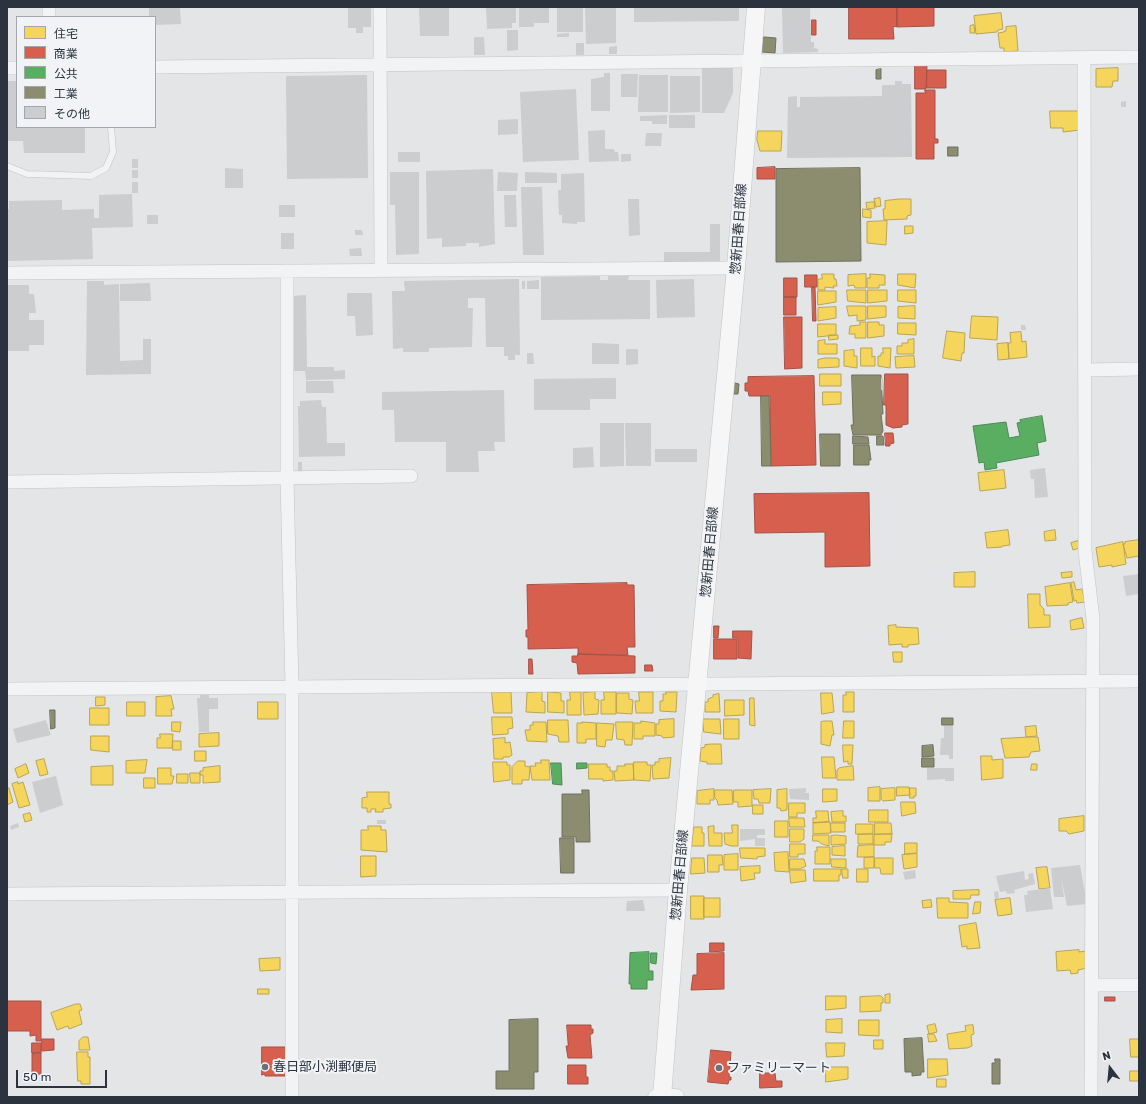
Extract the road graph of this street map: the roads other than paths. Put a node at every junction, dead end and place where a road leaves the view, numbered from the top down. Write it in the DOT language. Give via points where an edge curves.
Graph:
graph roads {
  1 [pos="380,7"];
  2 [pos="756,7"];
  3 [pos="1139,57"];
  4 [pos="1084,58"];
  5 [pos="751,62"];
  6 [pos="380,65"];
  7 [pos="156,67"];
  8 [pos="111,128"];
  9 [pos="7,166"];
  10 [pos="736,268"];
  11 [pos="381,270"];
  12 [pos="287,271"];
  13 [pos="7,273"];
  14 [pos="1139,369"];
  15 [pos="1086,370"];
  16 [pos="411,476"];
  17 [pos="287,479"];
  18 [pos="7,482"];
  19 [pos="1092,680"];
  20 [pos="1139,681"];
  21 [pos="697,683"];
  22 [pos="292,686"];
  23 [pos="7,689"];
  24 [pos="678,890"];
  25 [pos="292,892"];
  26 [pos="7,894"];
  27 [pos="1091,985"];
  28 [pos="1139,985"];
  29 [pos="292,1097"];
  30 [pos="656,1097"];
  31 [pos="662,1097"];
  32 [pos="676,1097"];
  33 [pos="1092,1097"];
  1 -- 6 [label="street"];
  2 -- 5 [label="main road, 惣新田春日部線"];
  3 -- 4 [label="street"];
  4 -- 5 [label="street"];
  4 -- 15 [label="street"];
  5 -- 6 [label="street"];
  5 -- 10 [label="main road, 惣新田春日部線"];
  6 -- 7 [label="street"];
  6 -- 11 [label="street"];
  8 -- 9 [label="lane" via="113,152 106,168 91,176 28,174"];
  10 -- 11 [label="street"];
  10 -- 21 [label="main road, 惣新田春日部線"];
  11 -- 12 [label="street"];
  12 -- 13 [label="street"];
  12 -- 17 [label="street"];
  14 -- 15 [label="street"];
  15 -- 19 [label="street" via="1085,518 1093,619"];
  16 -- 17 [label="street"];
  17 -- 18 [label="street"];
  17 -- 22 [label="street"];
  19 -- 20 [label="street"];
  19 -- 21 [label="street"];
  19 -- 27 [label="street"];
  21 -- 22 [label="street"];
  21 -- 24 [label="main road, 惣新田春日部線"];
  22 -- 23 [label="street"];
  22 -- 25 [label="street"];
  24 -- 25 [label="street"];
  24 -- 31 [label="main road, 惣新田春日部線"];
  25 -- 26 [label="street"];
  25 -- 29 [label="street"];
  27 -- 28 [label="street"];
  27 -- 33 [label="street"];
  30 -- 31 [label="street"];
  31 -- 32 [label="street"];
}
